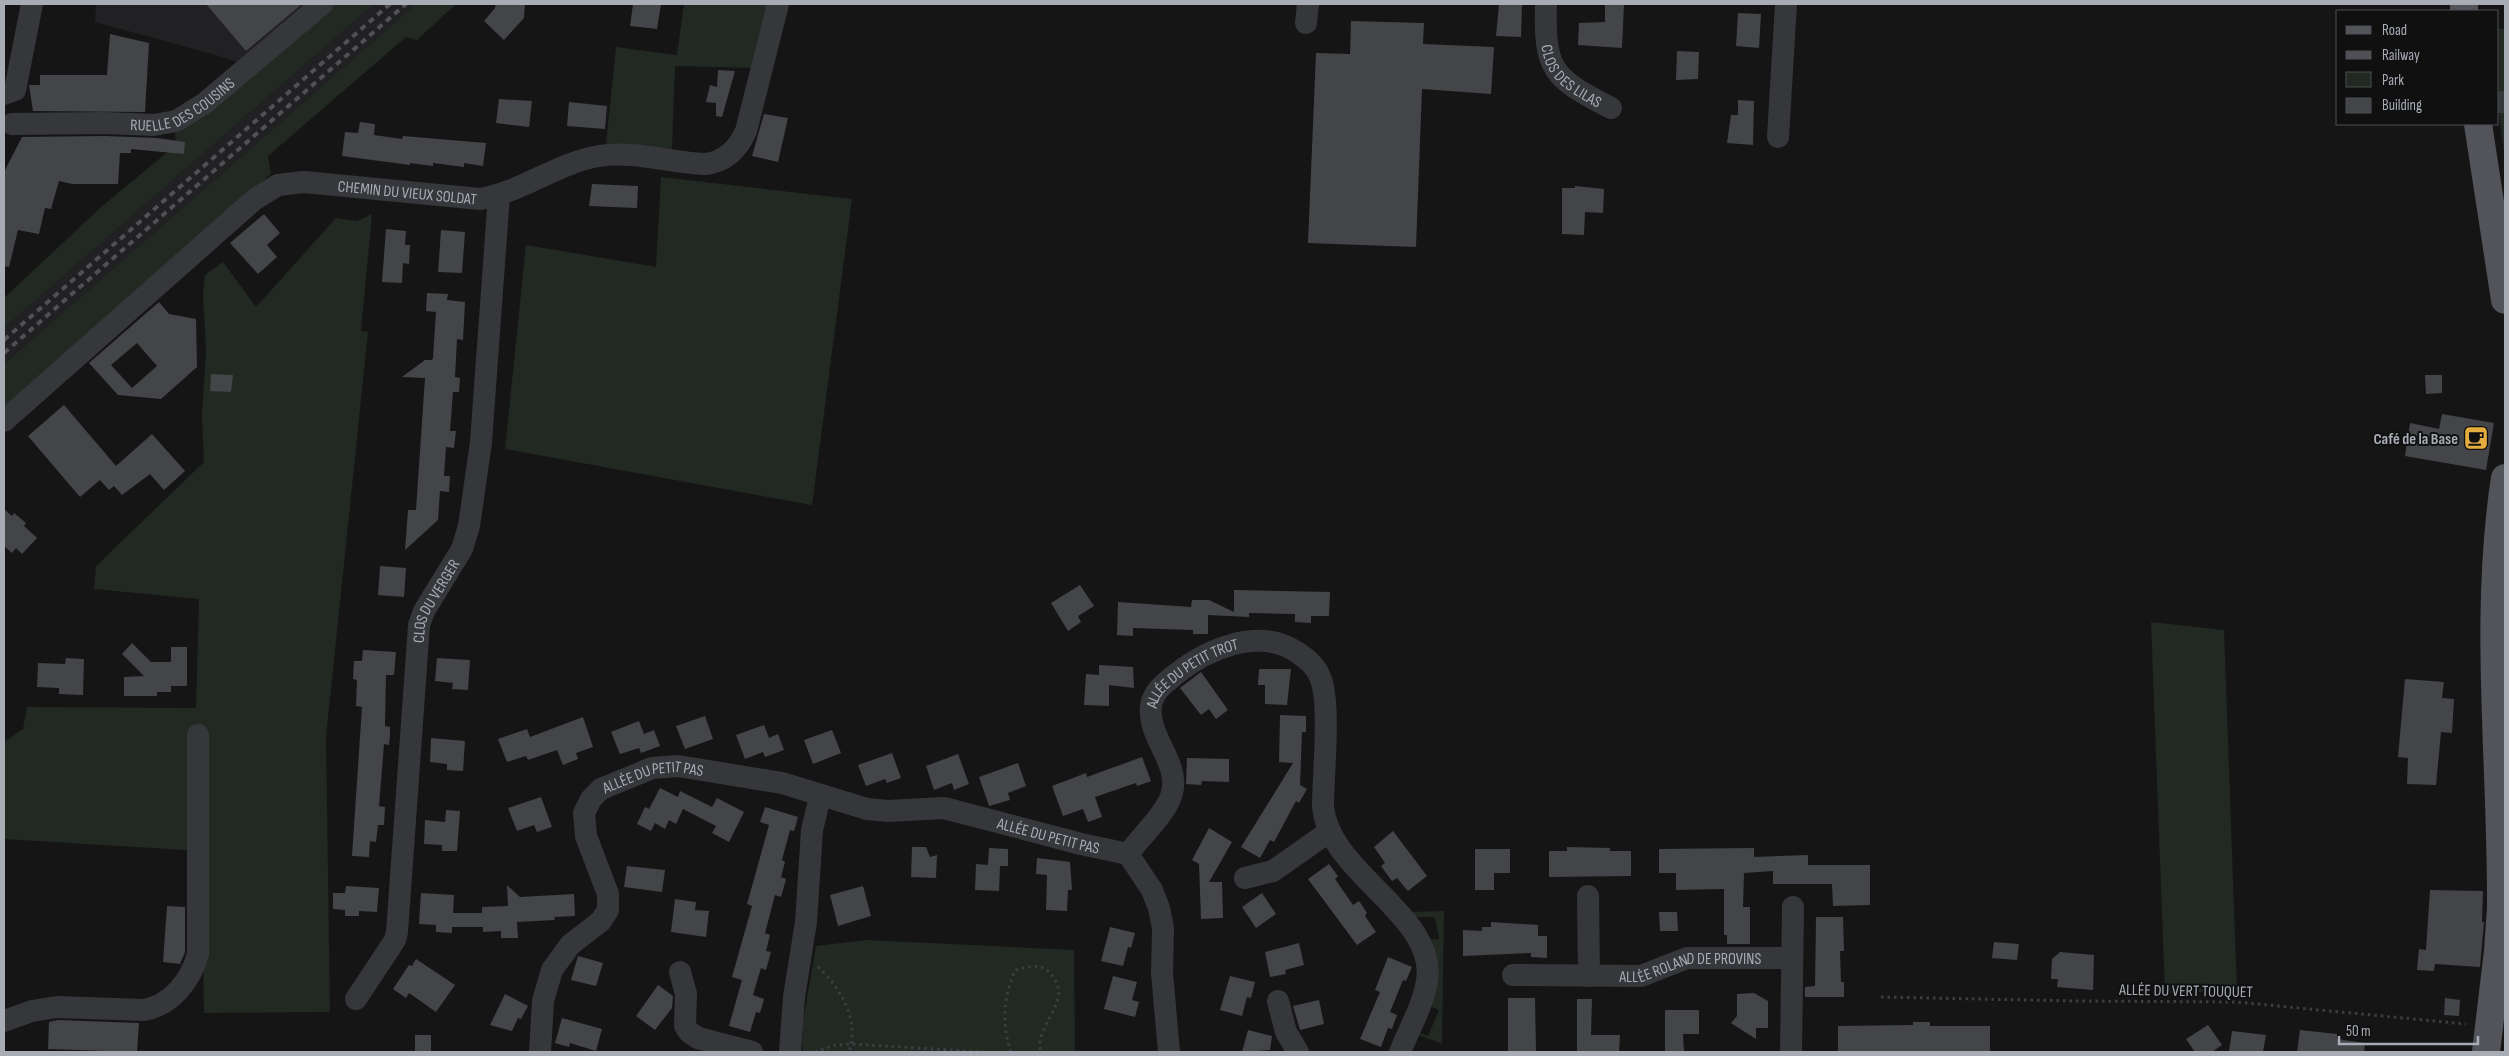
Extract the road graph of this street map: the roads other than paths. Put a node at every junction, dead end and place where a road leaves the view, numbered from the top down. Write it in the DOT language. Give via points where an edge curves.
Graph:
graph roads {
  1 [pos="32,4"];
  2 [pos="322,4"];
  3 [pos="778,4"];
  4 [pos="1546,4"];
  5 [pos="1786,4"];
  6 [pos="4,94"];
  7 [pos="4,101"];
  8 [pos="1611,108"];
  9 [pos="2478,125"];
  10 [pos="8,133"];
  11 [pos="1778,137"];
  12 [pos="499,195"];
  13 [pos="2505,300"];
  14 [pos="4,421"];
  15 [pos="2505,478"];
  16 [pos="198,735"];
  17 [pos="820,797"];
  18 [pos="1330,831"];
  19 [pos="1128,854"];
  20 [pos="1245,878"];
  21 [pos="1588,896"];
  22 [pos="1793,907"];
  23 [pos="1791,958"];
  24 [pos="680,972"];
  25 [pos="1513,975"];
  26 [pos="1589,976"];
  27 [pos="356,1000"];
  28 [pos="1278,1001"];
  29 [pos="4,1021"];
  30 [pos="2488,1039"];
  31 [pos="540,1052"];
  32 [pos="752,1052"];
  33 [pos="790,1052"];
  34 [pos="1169,1052"];
  35 [pos="1298,1052"];
  36 [pos="1400,1052"];
  37 [pos="1792,1052"];
  1 -- 6 [label="street" via="14,90"];
  2 -- 10 [label="street, RUELLE DES COUSINS" via="205,103 176,120 154,125 105,122"];
  3 -- 12 [label="street, CHEMIN DU VIEUX SOLDAT" via="746,131 739,145 726,158 705,164 598,156"];
  4 -- 8 [label="street, CLOS DES LILAS" via="1547,52 1556,71 1572,86"];
  5 -- 11 [label="street"];
  7 -- 10 [label="street" via="10,110"];
  9 -- 13 [label="main road"];
  12 -- 14 [label="street, CHEMIN DU VIEUX SOLDAT" via="474,199 304,182 286,183 270,189"];
  12 -- 27 [label="street, CLOS DU VERGER" via="481,442 469,526 462,549 424,611 419,625 397,932"];
  15 -- 30 [label="main road" via="2496,538 2493,629 2500,908"];
  16 -- 29 [label="street" via="198,954 194,969 172,997 153,1009 57,1007 32,1011"];
  17 -- 19 [label="street, ALLÉE DU PETIT PAS" via="879,811 944,808"];
  17 -- 31 [label="street, ALLÉE DU PETIT PAS" via="782,783 668,766 652,768 601,789 587,806 583,821 608,894 608,910 601,921 570,945 552,970 543,1001"];
  17 -- 33 [label="street" via="812,830"];
  18 -- 19 [label="street, ALLÉE DU PETIT TROT" via="1324,814 1325,701 1320,677 1305,658 1288,647 1272,642 1253,642 1202,656 1162,685 1153,697 1151,714 1171,769 1172,794"];
  18 -- 20 [label="street" via="1273,871"];
  18 -- 36 [label="street, ALLÉE DU PETIT TROT" via="1366,880 1410,925 1426,955 1427,981 1422,1000"];
  19 -- 34 [label="street" via="1152,890 1160,914"];
  21 -- 26 [label="street"];
  22 -- 23 [label="street"];
  23 -- 26 [label="street, ALLÉE ROLAND DE PROVINS" via="1687,958 1647,975"];
  23 -- 37 [label="street"];
  24 -- 32 [label="street" via="686,994 685,1026 688,1032 698,1038"];
  25 -- 26 [label="street, ALLÉE ROLAND DE PROVINS"];
  28 -- 35 [label="street" via="1286,1032"];
}
